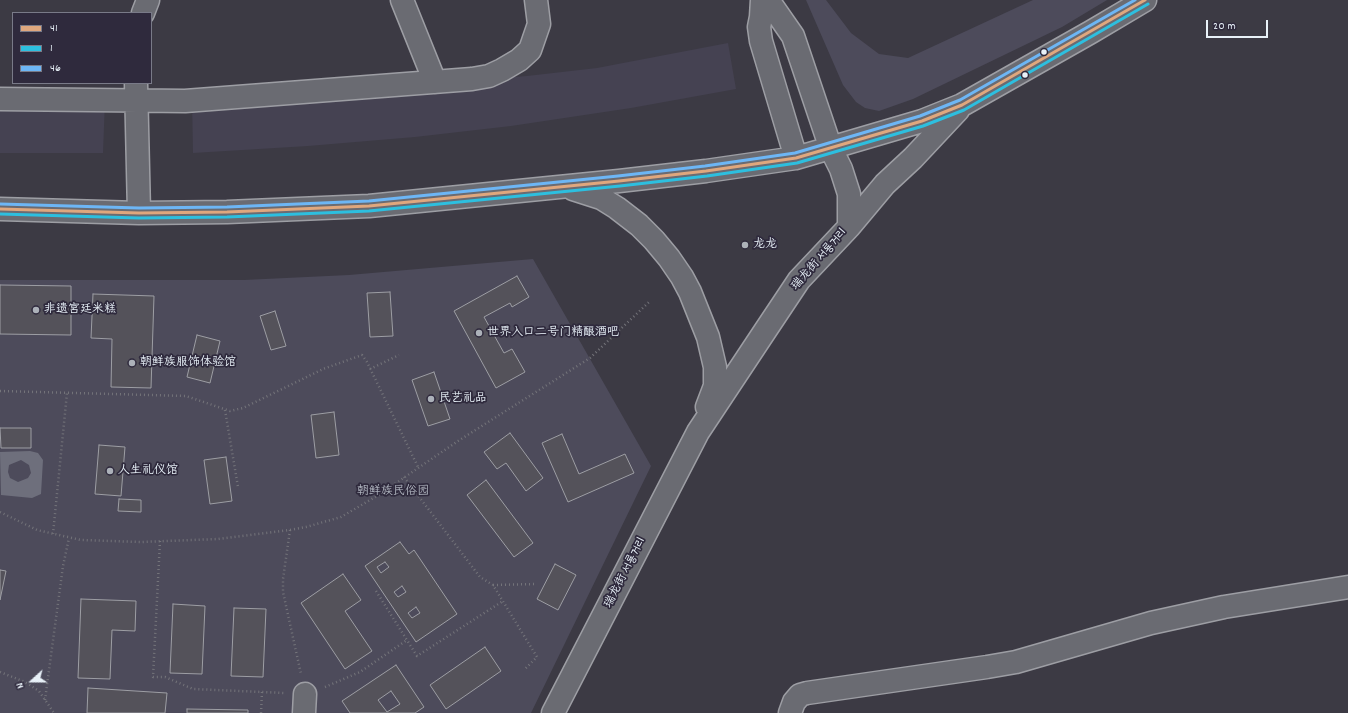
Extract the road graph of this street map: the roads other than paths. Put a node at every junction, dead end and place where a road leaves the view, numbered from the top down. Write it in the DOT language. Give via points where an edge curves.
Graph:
graph roads {
  1 [pos="148,0"];
  2 [pos="402,0"];
  3 [pos="536,0"];
  4 [pos="762,0"];
  5 [pos="768,0"];
  6 [pos="1145,0"];
  7 [pos="143,12"];
  8 [pos="435,82"];
  9 [pos="137,92"];
  10 [pos="0,99"];
  11 [pos="962,105"];
  12 [pos="831,149"];
  13 [pos="796,158"];
  14 [pos="562,186"];
  15 [pos="0,209"];
  16 [pos="139,213"];
  17 [pos="849,227"];
  18 [pos="698,432"];
  19 [pos="1348,587"];
  20 [pos="553,713"];
  21 [pos="790,713"];
  1 -- 7 [label="street"];
  2 -- 8 [label="street"];
  3 -- 8 [label="street" via="539,24 530,50 519,60 489,76"];
  4 -- 13 [label="street" via="759,27 761,41"];
  5 -- 12 [label="street" via="793,36"];
  6 -- 11 [label="street"];
  8 -- 9 [label="street" via="184,101"];
  9 -- 10 [label="street"];
  9 -- 16 [label="street"];
  11 -- 12 [label="street" via="922,121"];
  11 -- 17 [label="street, 瑞龙街 서룡거리" via="885,184"];
  12 -- 13 [label="street"];
  12 -- 17 [label="street" via="850,194"];
  13 -- 14 [label="street" via="698,172"];
  14 -- 16 [label="street" via="369,206"];
  14 -- 18 [label="street, 瑞龙街 서룡거리" via="601,198 617,208 654,240 682,277 708,337 715,367 715,386"];
  15 -- 16 [label="street"];
  17 -- 18 [label="street, 瑞龙街 서룡거리" via="800,280"];
  18 -- 20 [label="street, 瑞龙街 서룡거리"];
  19 -- 21 [label="street" via="1224,607 987,668 807,693 800,695 794,702"];
}
